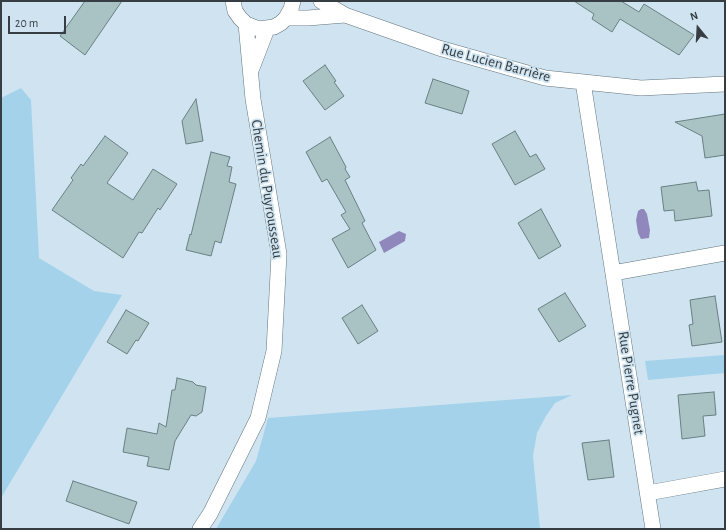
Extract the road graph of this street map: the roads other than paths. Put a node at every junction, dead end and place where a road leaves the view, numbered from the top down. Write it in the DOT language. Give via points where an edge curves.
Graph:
graph roads {
  1 [pos="232,1"];
  2 [pos="293,1"];
  3 [pos="321,1"];
  4 [pos="345,16"];
  5 [pos="286,18"];
  6 [pos="246,24"];
  7 [pos="267,29"];
  8 [pos="250,72"];
  9 [pos="583,82"];
  10 [pos="725,84"];
  11 [pos="725,253"];
  12 [pos="613,273"];
  13 [pos="725,479"];
  14 [pos="648,494"];
  15 [pos="200,529"];
  16 [pos="653,529"];
  1 -- 6 [label="street" via="235,11"];
  2 -- 5 [label="street"];
  3 -- 4 [label="street, Rue Lucien Barrière"];
  4 -- 5 [label="street, Rue Lucien Barrière"];
  4 -- 9 [label="street, Rue Lucien Barrière" via="439,48 545,78"];
  5 -- 7 [label="street"];
  6 -- 7 [label="street"];
  6 -- 8 [label="street, Chemin du Puyrousseau"];
  7 -- 8 [label="street, Chemin du Puyrousseau"];
  8 -- 15 [label="street, Chemin du Puyrousseau" via="279,254 274,351 258,418"];
  9 -- 10 [label="street, Rue Lucien Barrière" via="641,88"];
  9 -- 12 [label="street, Rue Pierre Pugnet"];
  11 -- 12 [label="street"];
  12 -- 14 [label="street, Rue Pierre Pugnet"];
  13 -- 14 [label="street"];
  14 -- 16 [label="street, Rue Pierre Pugnet"];
}
